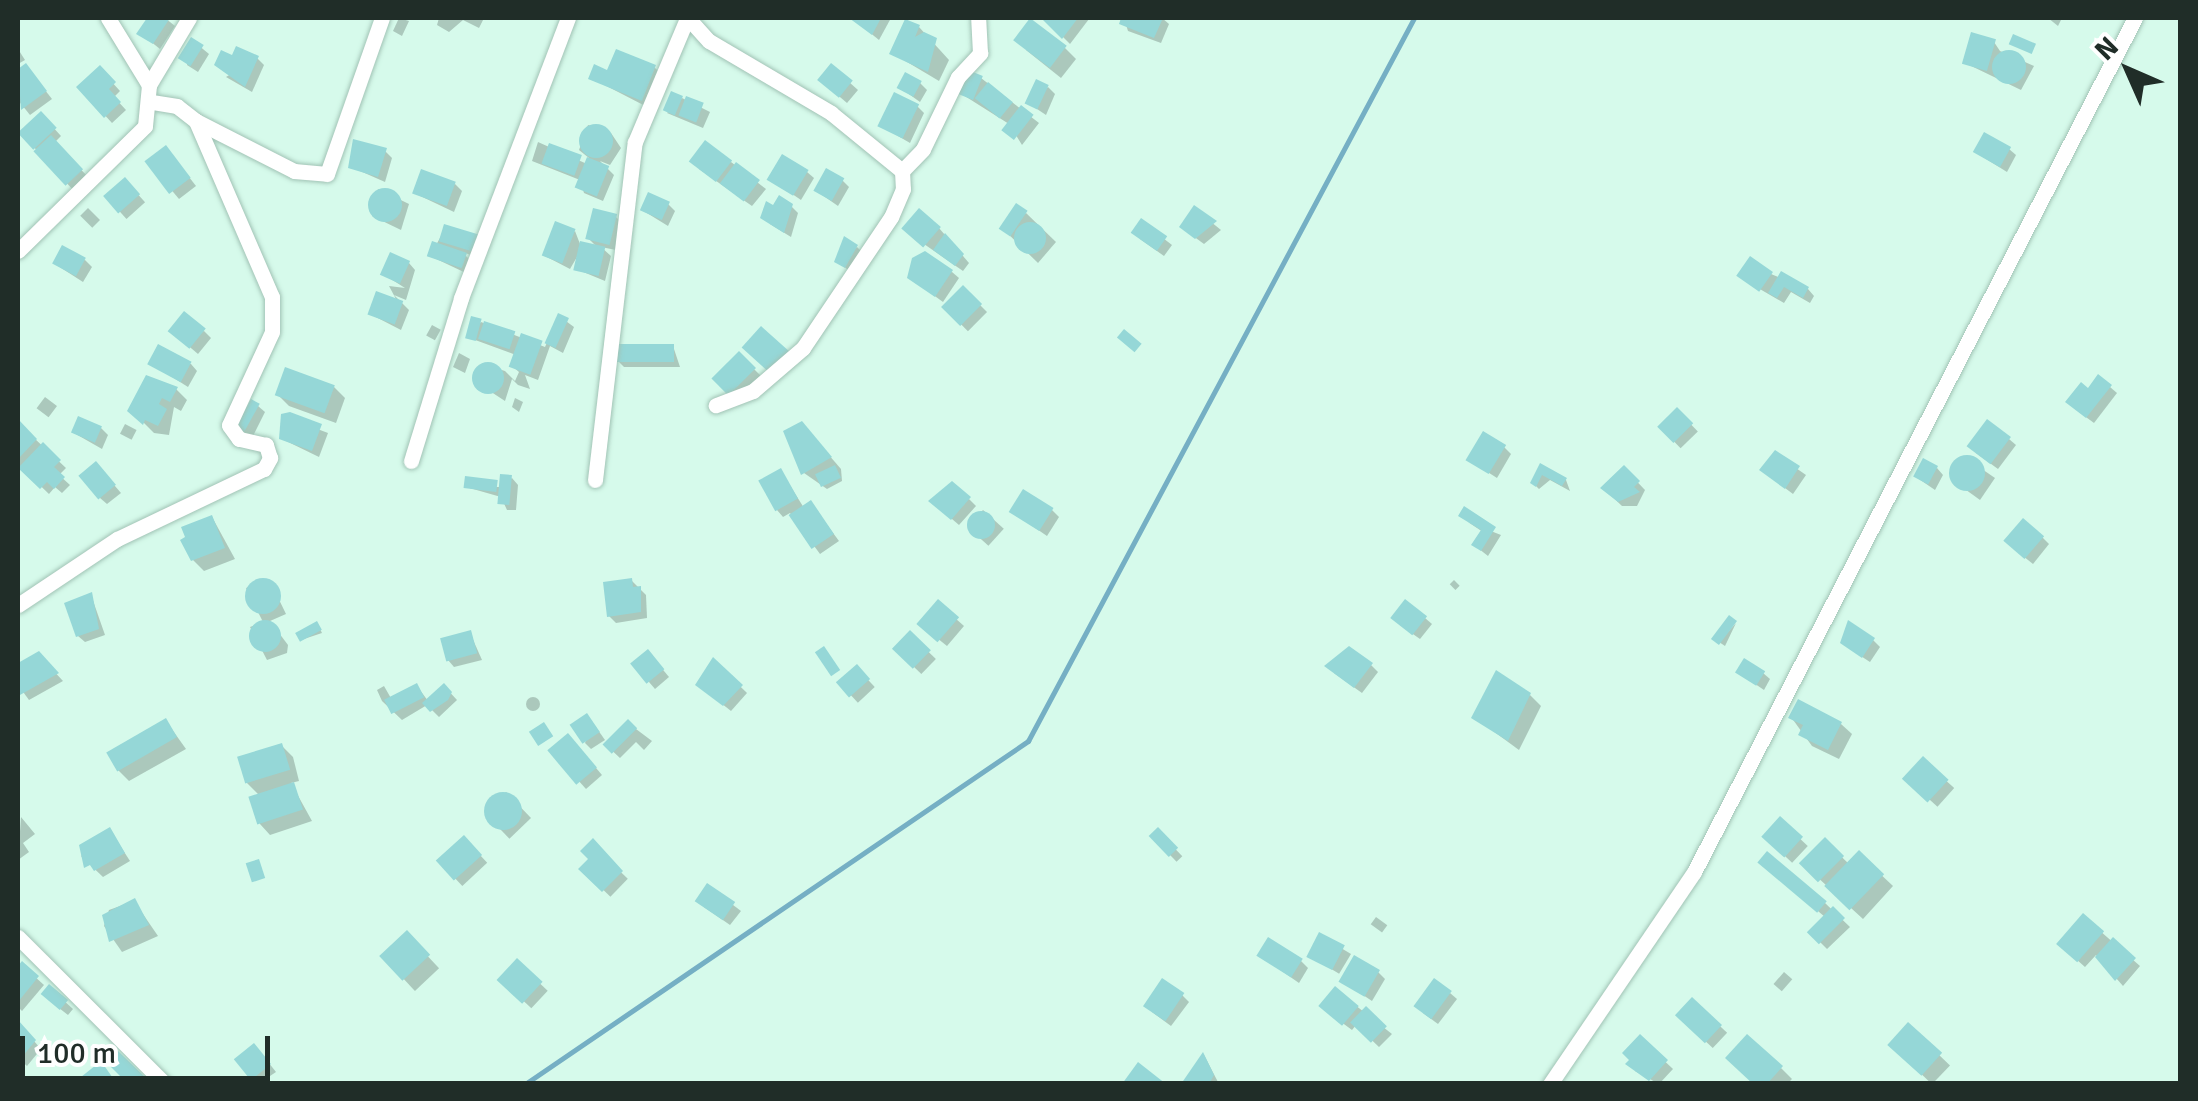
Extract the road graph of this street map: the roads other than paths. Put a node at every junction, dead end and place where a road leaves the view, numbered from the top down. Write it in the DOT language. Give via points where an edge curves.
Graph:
graph roads {
  1 [pos="108,18"];
  2 [pos="190,18"];
  3 [pos="382,18"];
  4 [pos="568,18"];
  5 [pos="688,18"];
  6 [pos="978,18"];
  7 [pos="2135,18"];
  8 [pos="150,93"];
  9 [pos="196,121"];
  10 [pos="902,171"];
  11 [pos="18,250"];
  12 [pos="716,405"];
  13 [pos="410,460"];
  14 [pos="595,480"];
  15 [pos="18,605"];
  16 [pos="18,937"];
  17 [pos="166,1084"];
  18 [pos="1550,1084"];
  1 -- 8 [label="street"];
  2 -- 8 [label="street"];
  3 -- 9 [label="street" via="327,174 294,171"];
  4 -- 13 [label="street" via="461,298"];
  5 -- 10 [label="street" via="710,41 831,113"];
  5 -- 14 [label="street" via="635,142"];
  6 -- 10 [label="street" via="980,53 958,77 923,149"];
  7 -- 18 [label="street" via="1694,872"];
  8 -- 9 [label="street"];
  8 -- 11 [label="street" via="145,126"];
  9 -- 15 [label="street" via="272,297 272,332 229,425 240,439 266,445 270,458 264,469 117,539"];
  10 -- 12 [label="street" via="904,189 891,216 803,348 753,391"];
  16 -- 17 [label="street"];
}
